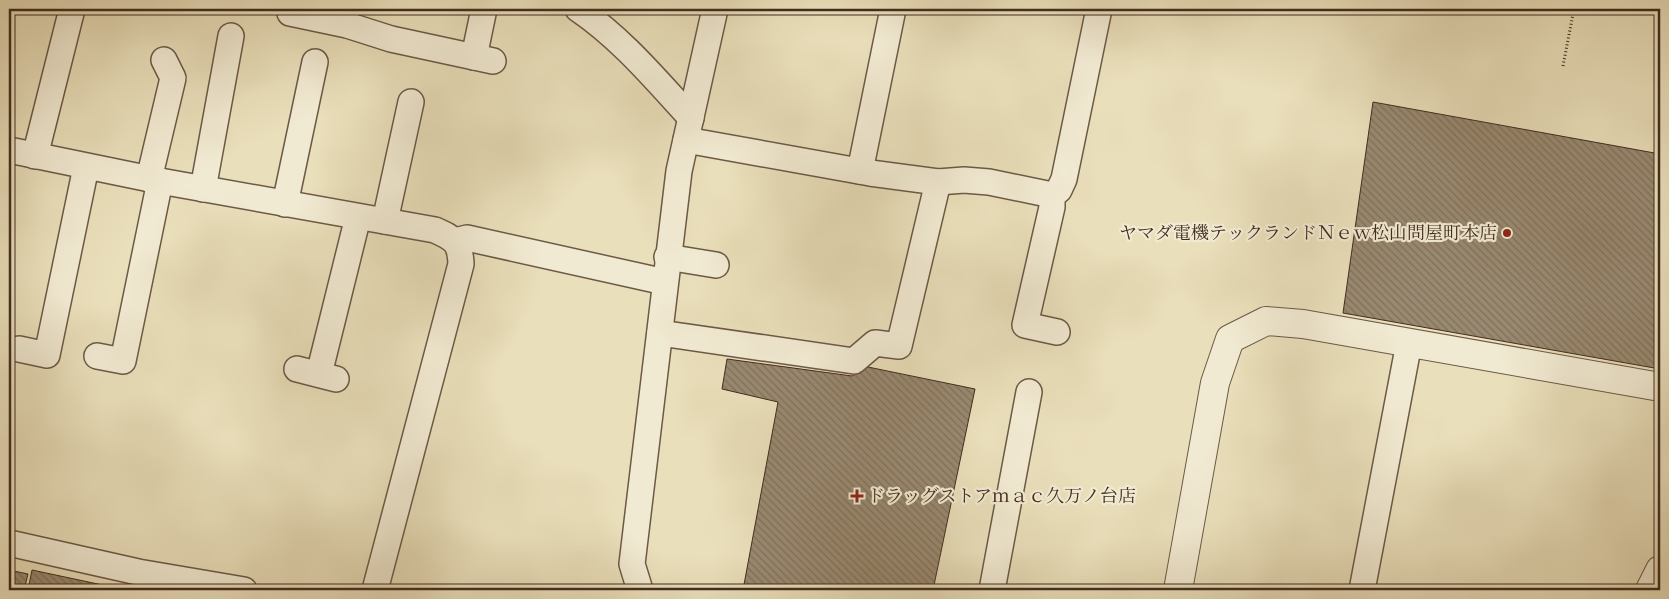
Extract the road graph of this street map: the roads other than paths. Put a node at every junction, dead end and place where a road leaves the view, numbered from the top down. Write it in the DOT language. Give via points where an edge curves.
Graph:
graph roads {
  1 [pos="484,9"];
  2 [pos="578,9"];
  3 [pos="715,9"];
  4 [pos="893,9"];
  5 [pos="1099,9"];
  6 [pos="71,13"];
  7 [pos="290,13"];
  8 [pos="231,36"];
  9 [pos="164,60"];
  10 [pos="315,62"];
  11 [pos="411,102"];
  12 [pos="689,129"];
  13 [pos="9,150"];
  14 [pos="35,156"];
  15 [pos="86,167"];
  16 [pos="860,172"];
  17 [pos="154,180"];
  18 [pos="938,182"];
  19 [pos="203,189"];
  20 [pos="1052,195"];
  21 [pos="285,204"];
  22 [pos="358,217"];
  23 [pos="385,221"];
  24 [pos="455,241"];
  25 [pos="667,257"];
  26 [pos="716,264"];
  27 [pos="665,282"];
  28 [pos="1057,332"];
  29 [pos="660,333"];
  30 [pos="1409,343"];
  31 [pos="20,349"];
  32 [pos="97,356"];
  33 [pos="317,374"];
  34 [pos="1660,387"];
  35 [pos="1029,392"];
  36 [pos="9,543"];
  37 [pos="1660,570"];
  38 [pos="244,590"];
  39 [pos="375,590"];
  40 [pos="640,590"];
  41 [pos="992,590"];
  42 [pos="1178,590"];
  43 [pos="1362,590"];
  44 [pos="1650,590"];
  1 -- 7 [label="street" via="484,59 391,40 347,25"];
  2 -- 12 [label="street" via="605,28 642,64"];
  3 -- 12 [label="street"];
  4 -- 16 [label="street"];
  5 -- 20 [label="street" via="1064,179 1059,190"];
  6 -- 14 [label="street"];
  8 -- 19 [label="street"];
  9 -- 17 [label="street" via="173,78"];
  10 -- 21 [label="street"];
  11 -- 23 [label="street"];
  12 -- 16 [label="street"];
  12 -- 25 [label="street" via="679,171"];
  13 -- 14 [label="street"];
  14 -- 15 [label="street"];
  15 -- 17 [label="street"];
  15 -- 31 [label="street" via="47,355"];
  16 -- 18 [label="street"];
  17 -- 19 [label="street"];
  17 -- 32 [label="street" via="123,361"];
  18 -- 20 [label="street" via="989,182"];
  18 -- 29 [label="street" via="899,346 875,343 854,361"];
  19 -- 21 [label="street"];
  20 -- 28 [label="street" via="1025,325"];
  21 -- 22 [label="street"];
  22 -- 23 [label="street"];
  22 -- 33 [label="street"];
  23 -- 24 [label="street" via="435,230"];
  24 -- 27 [label="street" via="467,238"];
  24 -- 39 [label="street" via="460,248 461,264"];
  25 -- 26 [label="street"];
  25 -- 27 [label="street"];
  27 -- 29 [label="street"];
  29 -- 40 [label="street" via="632,564"];
  30 -- 34 [label="street"];
  30 -- 42 [label="street" via="1303,324 1266,321 1230,339 1215,383"];
  30 -- 43 [label="street"];
  35 -- 41 [label="street"];
  36 -- 38 [label="street" via="138,572"];
  37 -- 44 [label="street"];
}
